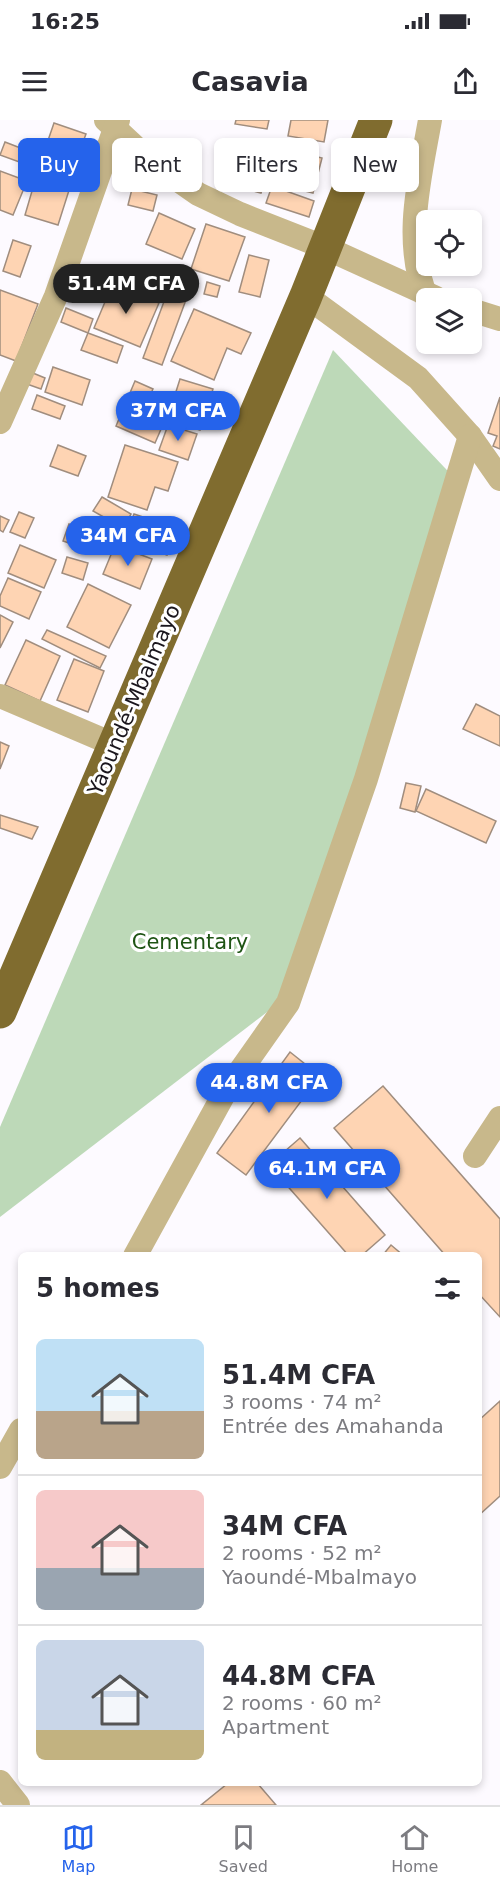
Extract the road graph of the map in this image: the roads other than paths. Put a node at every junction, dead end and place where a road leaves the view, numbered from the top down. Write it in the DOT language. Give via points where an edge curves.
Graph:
graph roads {
  1 [pos="376,120"];
  2 [pos="430,120"];
  3 [pos="113,123"];
  4 [pos="326,248"];
  5 [pos="426,288"];
  6 [pos="416,290"];
  7 [pos="306,296"];
  8 [pos="482,313"];
  9 [pos="500,319"];
  10 [pos="0,422"];
  11 [pos="470,436"];
  12 [pos="500,479"];
  13 [pos="0,696"];
  14 [pos="115,745"];
  15 [pos="0,1012"];
  16 [pos="500,1118"];
  17 [pos="475,1156"];
  18 [pos="139,1252"];
  19 [pos="18,1436"];
  20 [pos="0,1467"];
  21 [pos="0,1782"];
  22 [pos="18,1805"];
  1 -- 4 [label="highway, Yaoundé-Mbalmayo"];
  2 -- 5 [label="street" via="414,210 418,275"];
  3 -- 4 [label="street" via="148,159 198,194"];
  3 -- 10 [label="street" via="56,296"];
  4 -- 6 [label="street"];
  4 -- 7 [label="highway, Yaoundé-Mbalmayo"];
  7 -- 11 [label="street" via="418,378"];
  7 -- 14 [label="highway, Yaoundé-Mbalmayo"];
  8 -- 9 [label="street"];
  11 -- 12 [label="street"];
  11 -- 18 [label="street" via="366,779 288,1003 224,1094"];
  13 -- 14 [label="street"];
  14 -- 15 [label="highway, Yaoundé-Mbalmayo"];
  16 -- 17 [label="street"];
  19 -- 20 [label="street"];
  21 -- 22 [label="street"];
}
